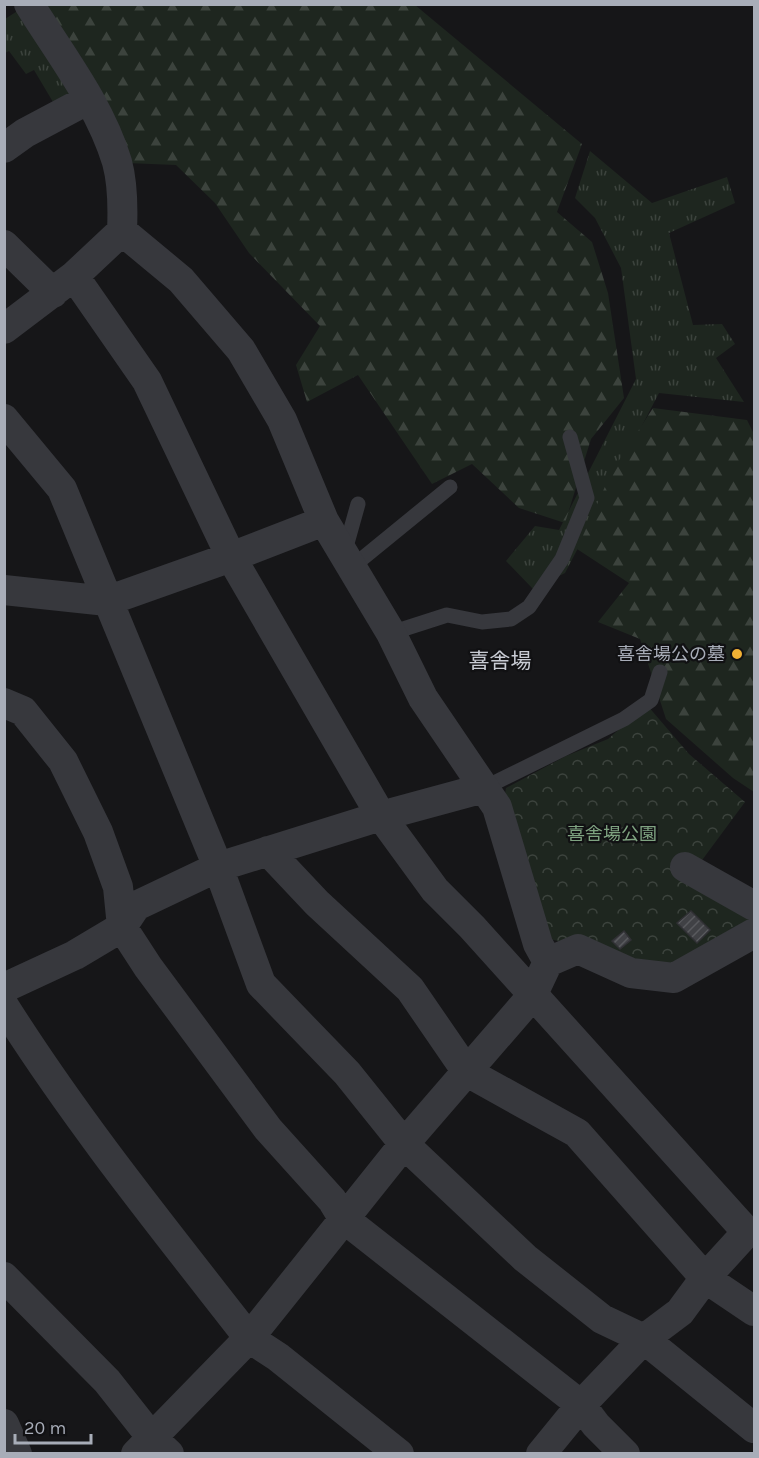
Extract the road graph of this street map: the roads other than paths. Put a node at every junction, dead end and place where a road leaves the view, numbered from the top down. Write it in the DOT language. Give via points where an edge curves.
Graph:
graph roads {
  1 [pos="28,4"];
  2 [pos="89,99"];
  3 [pos="4,148"];
  4 [pos="122,231"];
  5 [pos="4,245"];
  6 [pos="64,285"];
  7 [pos="4,329"];
  8 [pos="4,419"];
  9 [pos="570,437"];
  10 [pos="450,487"];
  11 [pos="358,504"];
  12 [pos="324,521"];
  13 [pos="231,558"];
  14 [pos="348,560"];
  15 [pos="4,590"];
  16 [pos="107,600"];
  17 [pos="391,633"];
  18 [pos="660,672"];
  19 [pos="4,703"];
  20 [pos="484,788"];
  21 [pos="381,816"];
  22 [pos="268,851"];
  23 [pos="218,867"];
  24 [pos="686,867"];
  25 [pos="754,906"];
  26 [pos="122,927"];
  27 [pos="754,933"];
  28 [pos="548,962"];
  29 [pos="6,989"];
  30 [pos="532,996"];
  31 [pos="467,1071"];
  32 [pos="404,1144"];
  33 [pos="343,1218"];
  34 [pos="751,1228"];
  35 [pos="4,1277"];
  36 [pos="705,1278"];
  37 [pos="754,1311"];
  38 [pos="249,1338"];
  39 [pos="644,1339"];
  40 [pos="581,1405"];
  41 [pos="4,1424"];
  42 [pos="754,1428"];
  43 [pos="153,1448"];
  44 [pos="17,1454"];
  45 [pos="399,1454"];
  46 [pos="541,1454"];
  47 [pos="625,1454"];
  1 -- 2 [label="street"];
  2 -- 3 [label="street"];
  2 -- 4 [label="street" via="117,162"];
  4 -- 6 [label="street"];
  4 -- 12 [label="street" via="182,280 242,350 282,420"];
  5 -- 6 [label="street"];
  6 -- 7 [label="street"];
  6 -- 13 [label="street" via="147,381"];
  8 -- 16 [label="street" via="62,489"];
  9 -- 17 [label="lane" via="587,498 562,560 530,607 511,619 482,622 447,615"];
  10 -- 14 [label="lane"];
  11 -- 14 [label="lane"];
  12 -- 13 [label="street"];
  12 -- 14 [label="street"];
  13 -- 16 [label="street"];
  13 -- 21 [label="street"];
  14 -- 17 [label="street"];
  15 -- 16 [label="street"];
  16 -- 23 [label="street"];
  17 -- 20 [label="street" via="423,698"];
  18 -- 20 [label="lane" via="651,700 624,719"];
  19 -- 26 [label="street" via="22,711 63,761 98,832 118,887"];
  20 -- 21 [label="street"];
  20 -- 28 [label="street" via="497,807 538,944"];
  21 -- 22 [label="street"];
  21 -- 30 [label="street" via="435,890"];
  22 -- 23 [label="street"];
  22 -- 31 [label="street" via="317,903 410,989"];
  23 -- 26 [label="street" via="136,906"];
  23 -- 32 [label="street" via="261,984 347,1072"];
  24 -- 25 [label="street"];
  26 -- 29 [label="street"];
  26 -- 33 [label="street" via="268,1129 332,1200"];
  27 -- 28 [label="street" via="674,978 631,973 578,949"];
  28 -- 30 [label="street"];
  29 -- 38 [label="street" via="48,1075 102,1151"];
  30 -- 31 [label="street"];
  30 -- 34 [label="street"];
  31 -- 32 [label="street"];
  31 -- 36 [label="street" via="578,1134"];
  32 -- 33 [label="street"];
  32 -- 39 [label="street" via="525,1258 602,1319"];
  33 -- 38 [label="street"];
  33 -- 40 [label="street"];
  34 -- 36 [label="street"];
  35 -- 43 [label="street" via="107,1381"];
  36 -- 37 [label="street"];
  36 -- 39 [label="street" via="680,1312"];
  38 -- 43 [label="street"];
  38 -- 45 [label="street"];
  39 -- 40 [label="street"];
  39 -- 42 [label="street"];
  40 -- 46 [label="street"];
  40 -- 47 [label="street"];
  41 -- 44 [label="street"];
}
